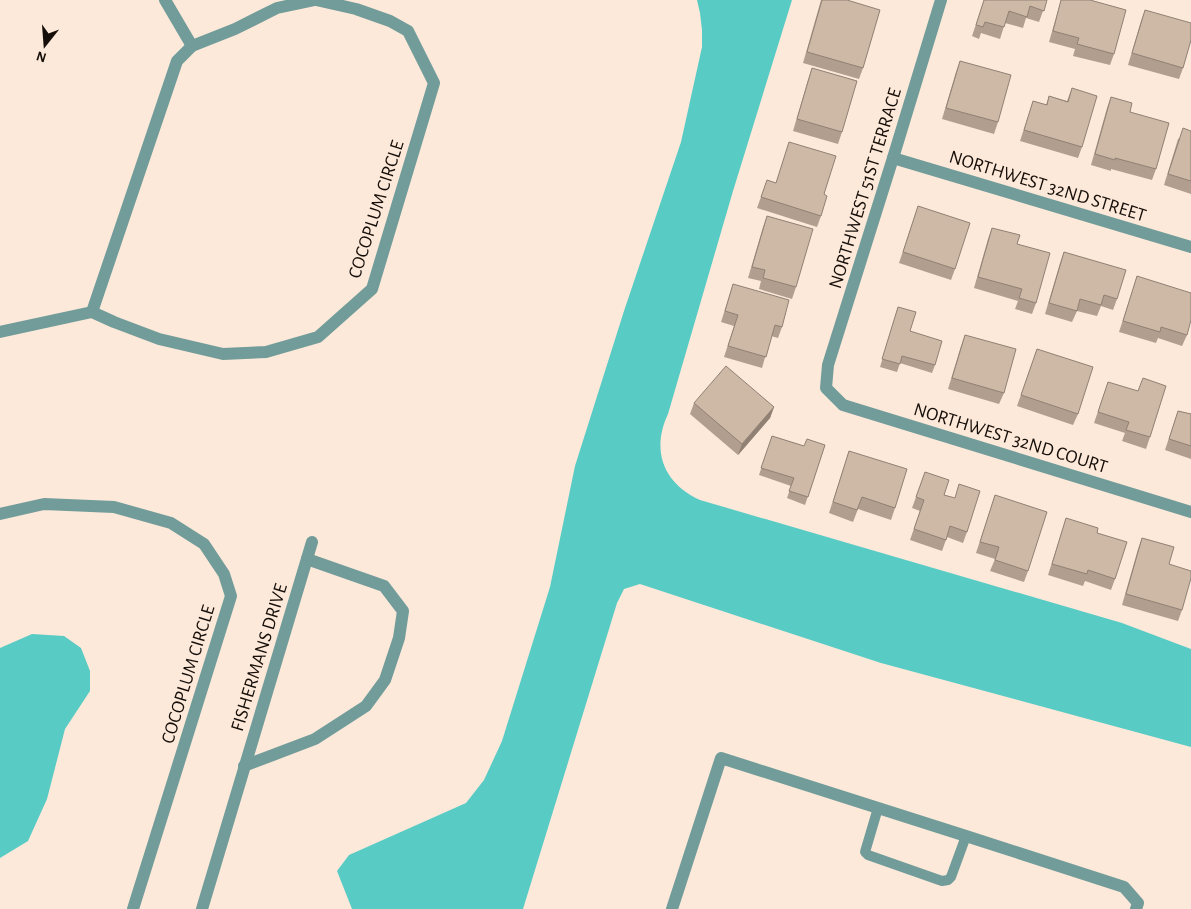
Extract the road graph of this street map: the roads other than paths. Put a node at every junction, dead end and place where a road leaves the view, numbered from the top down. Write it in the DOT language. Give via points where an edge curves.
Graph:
graph roads {
  1 [pos="165,0"];
  2 [pos="316,0"];
  3 [pos="941,0"];
  4 [pos="192,46"];
  5 [pos="893,158"];
  6 [pos="1191,247"];
  7 [pos="92,312"];
  8 [pos="0,332"];
  9 [pos="826,388"];
  10 [pos="1191,512"];
  11 [pos="0,514"];
  12 [pos="312,542"];
  13 [pos="307,559"];
  14 [pos="244,766"];
  15 [pos="878,808"];
  16 [pos="966,836"];
  17 [pos="133,909"];
  18 [pos="202,909"];
  19 [pos="672,909"];
  20 [pos="1136,909"];
  1 -- 4 [label="street"];
  2 -- 4 [label="street, COCOPLUM CIRCLE" via="277,8"];
  2 -- 7 [label="street, COCOPLUM CIRCLE" via="356,9 408,31 434,83 372,289 318,337 266,352 223,354 159,339"];
  3 -- 5 [label="street, NORTHWEST 51ST TERRACE"];
  4 -- 7 [label="street, COCOPLUM CIRCLE" via="177,60"];
  5 -- 6 [label="street, NORTHWEST 32ND STREET"];
  5 -- 9 [label="street, NORTHWEST 51ST TERRACE" via="828,365"];
  7 -- 8 [label="street"];
  9 -- 10 [label="street, NORTHWEST 32ND COURT" via="843,405"];
  11 -- 17 [label="street, COCOPLUM CIRCLE" via="44,504 114,507 171,523 204,544 224,574 231,596"];
  12 -- 13 [label="street, FISHERMANS DRIVE"];
  13 -- 14 [label="street, FISHERMANS DRIVE"];
  13 -- 14 [label="street" via="384,586 403,611 399,638 385,680 366,706 315,739"];
  14 -- 18 [label="street, FISHERMANS DRIVE"];
  15 -- 16 [label="street"];
  15 -- 16 [label="lane" via="865,852 942,880 951,877"];
  15 -- 19 [label="street" via="722,758"];
  16 -- 20 [label="street" via="1124,887 1138,903"];
}
